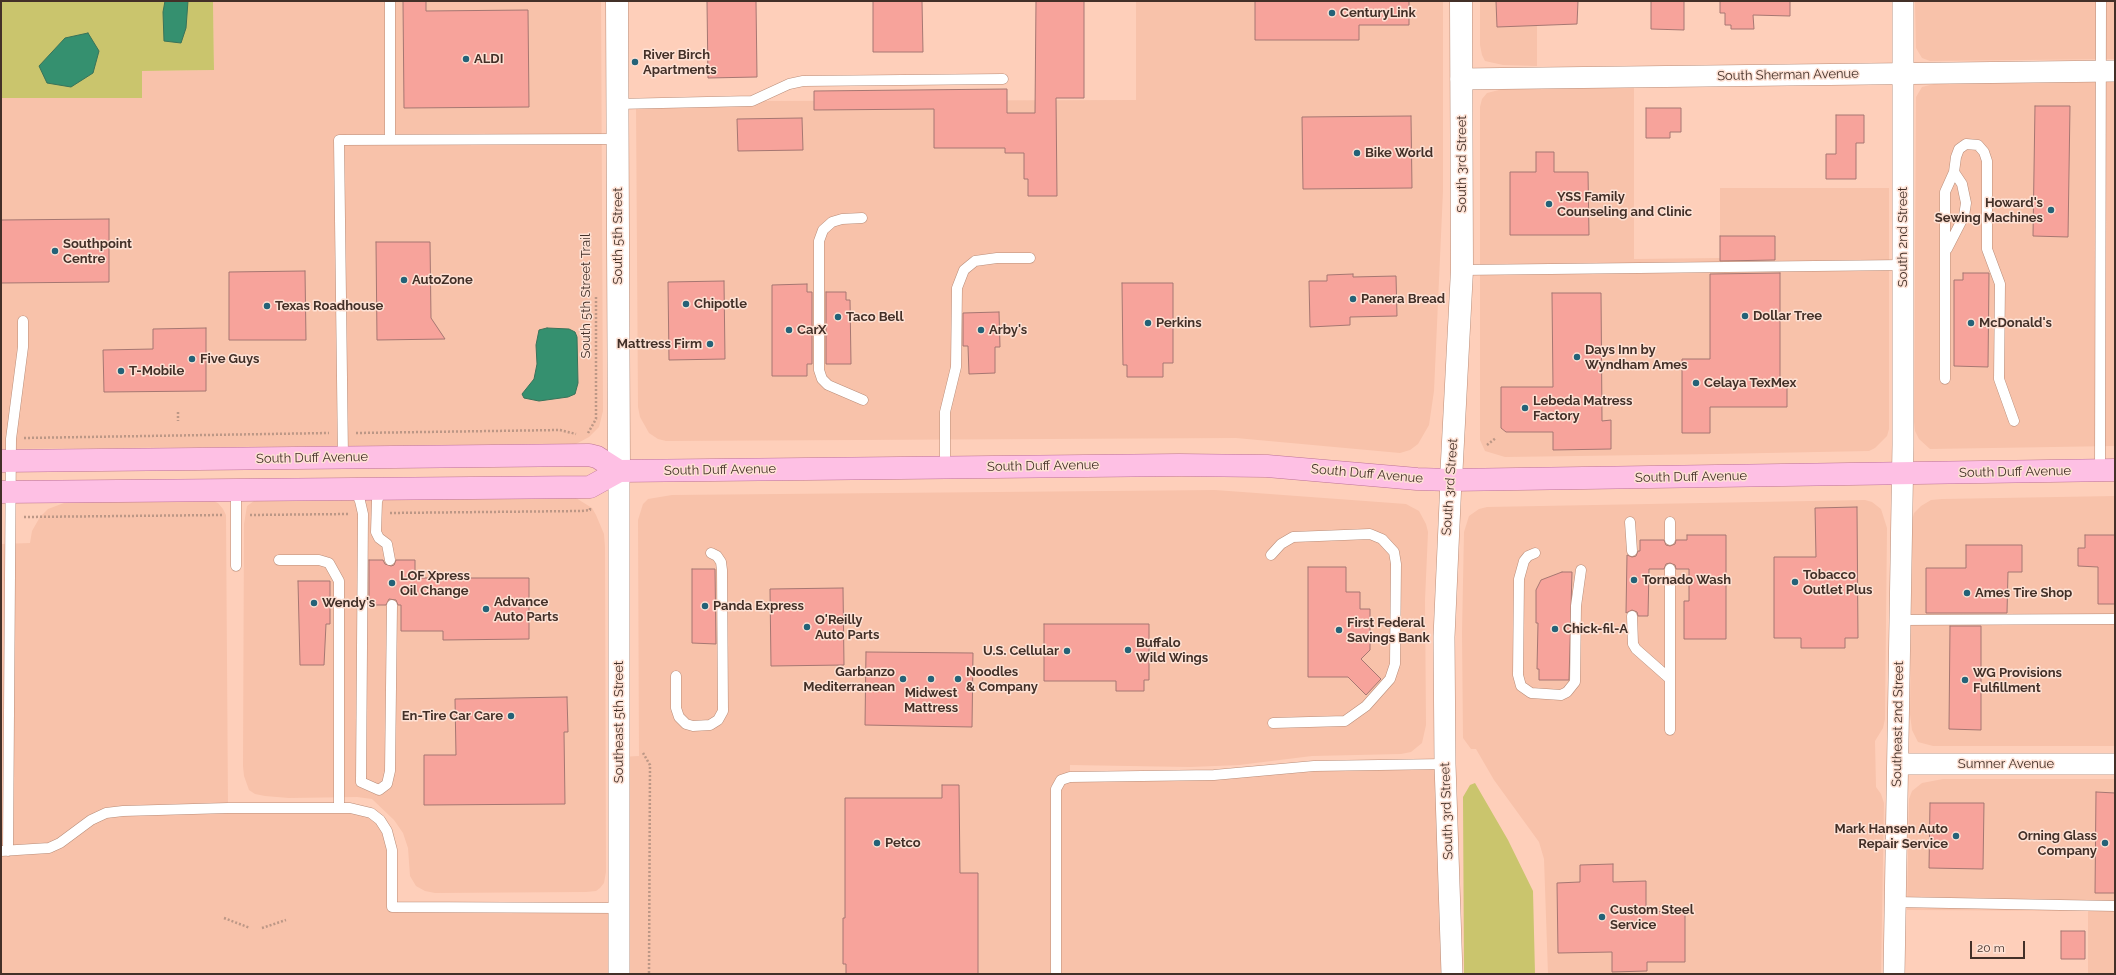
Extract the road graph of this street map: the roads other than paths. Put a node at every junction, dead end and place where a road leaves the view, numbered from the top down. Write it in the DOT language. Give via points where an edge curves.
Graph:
graph roads {
  1 [pos="390,1"];
  2 [pos="617,1"];
  3 [pos="1461,1"];
  4 [pos="1903,1"];
  5 [pos="2101,1"];
  6 [pos="2108,71"];
  7 [pos="1903,74"];
  8 [pos="1003,78"];
  9 [pos="1461,79"];
  10 [pos="617,104"];
  11 [pos="618,139"];
  12 [pos="390,140"];
  13 [pos="1954,172"];
  14 [pos="862,218"];
  15 [pos="1945,252"];
  16 [pos="1030,258"];
  17 [pos="1903,265"];
  18 [pos="1462,270"];
  19 [pos="23,321"];
  20 [pos="1945,379"];
  21 [pos="863,400"];
  22 [pos="2014,421"];
  23 [pos="343,457"];
  24 [pos="6,461"];
  25 [pos="945,467"];
  26 [pos="2108,470"];
  27 [pos="619,471"];
  28 [pos="1903,473"];
  29 [pos="1451,480"];
  30 [pos="355,489"];
  31 [pos="382,489"];
  32 [pos="236,490"];
  33 [pos="6,492"];
  34 [pos="1630,522"];
  35 [pos="1670,522"];
  36 [pos="1670,540"];
  37 [pos="1632,551"];
  38 [pos="711,553"];
  39 [pos="1535,553"];
  40 [pos="1271,556"];
  41 [pos="279,560"];
  42 [pos="390,560"];
  43 [pos="236,566"];
  44 [pos="1670,569"];
  45 [pos="1580,570"];
  46 [pos="392,605"];
  47 [pos="1632,616"];
  48 [pos="2115,619"];
  49 [pos="1900,620"];
  50 [pos="676,676"];
  51 [pos="1670,679"];
  52 [pos="1273,722"];
  53 [pos="1670,730"];
  54 [pos="1445,764"];
  55 [pos="1898,764"];
  56 [pos="2115,764"];
  57 [pos="339,808"];
  58 [pos="5,851"];
  59 [pos="1895,902"];
  60 [pos="2115,906"];
  61 [pos="619,908"];
  62 [pos="619,974"];
  63 [pos="1056,974"];
  64 [pos="1452,974"];
  65 [pos="1894,974"];
  1 -- 12 [label="lane"];
  2 -- 10 [label="main road, South 5th Street"];
  3 -- 9 [label="main road, South 3rd Street"];
  4 -- 7 [label="street, South 2nd Street"];
  5 -- 6 [label="lane"];
  6 -- 7 [label="street, South Sherman Avenue"];
  6 -- 26 [label="lane"];
  7 -- 9 [label="street, South Sherman Avenue"];
  7 -- 17 [label="street, South 2nd Street"];
  8 -- 10 [label="lane" via="803,81 789,84 752,101"];
  9 -- 18 [label="main road, South 3rd Street"];
  10 -- 11 [label="main road, South 5th Street"];
  11 -- 12 [label="lane"];
  11 -- 27 [label="main road, South 5th Street"];
  12 -- 23 [label="lane" via="339,140"];
  13 -- 15 [label="lane" via="1945,192"];
  13 -- 15 [label="lane" via="1962,184 1966,202 1964,216"];
  13 -- 22 [label="lane" via="1959,149 1966,144 1978,145 1987,161 1987,249 2000,284 1999,379"];
  14 -- 21 [label="lane" via="832,222 823,230 819,241 819,370 822,379 828,385"];
  15 -- 20 [label="lane"];
  16 -- 25 [label="lane" via="975,261 964,270 957,288 956,367 945,412"];
  17 -- 18 [label="lane"];
  17 -- 28 [label="street, South 2nd Street"];
  18 -- 29 [label="main road, South 3rd Street"];
  19 -- 24 [label="lane" via="11,439"];
  23 -- 24 [label="main road, South Duff Avenue"];
  23 -- 27 [label="main road, South Duff Avenue" via="589,455"];
  24 -- 33 [label="lane"];
  25 -- 27 [label="main road, South Duff Avenue"];
  25 -- 29 [label="main road, South Duff Avenue" via="1220,464"];
  26 -- 28 [label="main road, South Duff Avenue"];
  27 -- 31 [label="main road, South Duff Avenue" via="590,487"];
  27 -- 61 [label="street, Southeast 5th Street"];
  28 -- 29 [label="main road, South Duff Avenue"];
  28 -- 49 [label="street, Southeast 2nd Street"];
  29 -- 54 [label="street, South 3rd Street" via="1444,637"];
  30 -- 31 [label="main road, South Duff Avenue"];
  30 -- 32 [label="main road, South Duff Avenue"];
  30 -- 46 [label="lane" via="363,514 361,782 379,790 387,784 390,771"];
  31 -- 42 [label="lane" via="377,501 376,532 387,544"];
  32 -- 33 [label="main road, South Duff Avenue"];
  32 -- 43 [label="lane"];
  33 -- 58 [label="lane"];
  34 -- 37 [label="lane"];
  35 -- 36 [label="lane"];
  38 -- 50 [label="lane" via="721,562 722,570 723,711 718,720 710,726 694,726 686,724 679,717 676,708"];
  39 -- 45 [label="lane" via="1524,561 1519,579 1518,675 1521,686 1531,693 1561,695 1575,682 1576,606"];
  40 -- 52 [label="lane" via="1281,544 1293,537 1370,534 1382,539 1394,552 1396,564 1395,664 1390,679 1366,706 1345,721"];
  41 -- 57 [label="lane" via="319,560 329,563 339,581"];
  44 -- 51 [label="lane"];
  47 -- 51 [label="lane" via="1633,644 1636,649"];
  48 -- 49 [label="lane"];
  49 -- 55 [label="street, Southeast 2nd Street"];
  51 -- 53 [label="lane"];
  54 -- 63 [label="lane" via="1314,766 1214,775 1070,777 1061,780 1056,789"];
  54 -- 64 [label="street, South 3rd Street"];
  55 -- 56 [label="street, Sumner Avenue"];
  55 -- 59 [label="street, Southeast 2nd Street"];
  57 -- 58 [label="lane" via="221,808 106,813 49,848"];
  57 -- 61 [label="lane" via="362,809 371,813 380,820 387,831 392,850 392,907"];
  59 -- 60 [label="lane"];
  59 -- 65 [label="street, Southeast 2nd Street"];
  61 -- 62 [label="street, Southeast 5th Street"];
}
